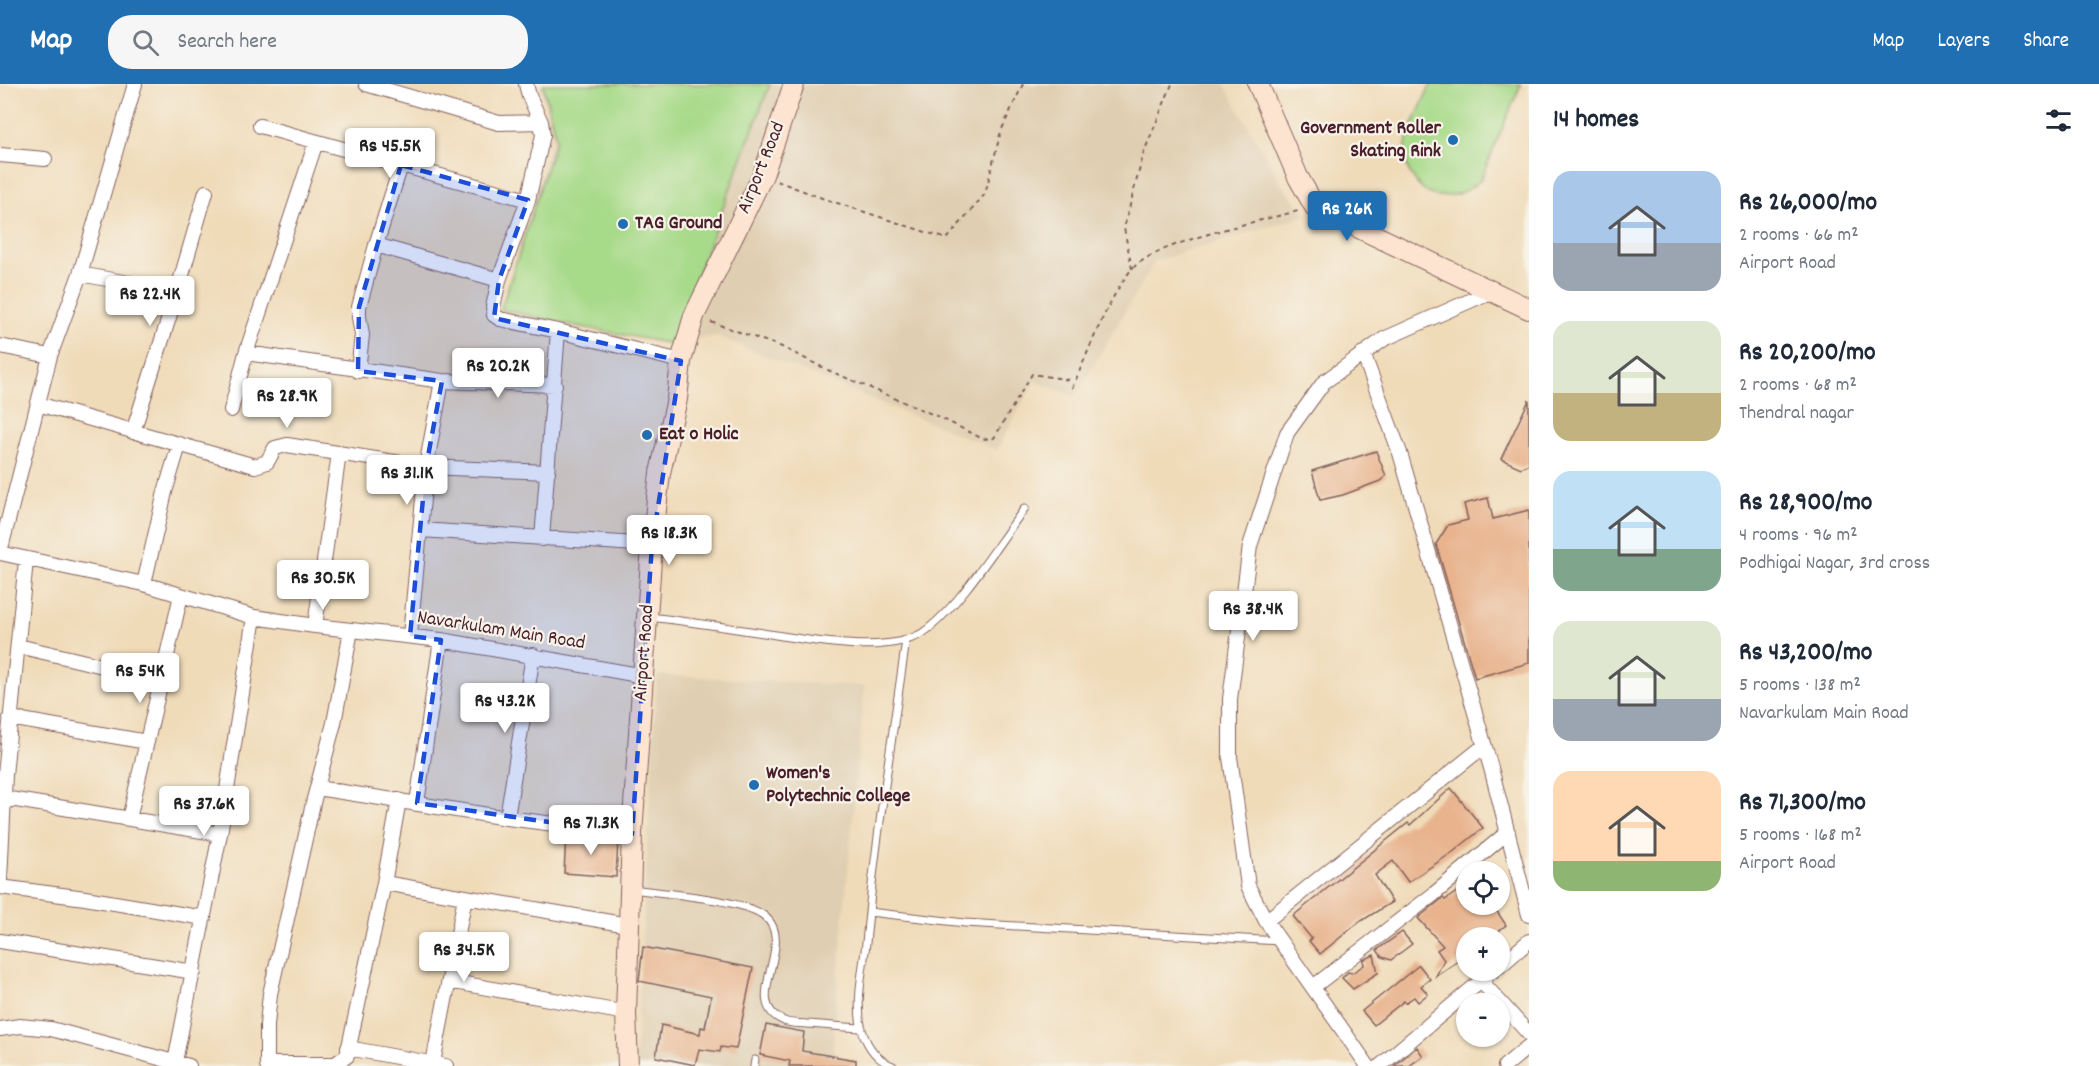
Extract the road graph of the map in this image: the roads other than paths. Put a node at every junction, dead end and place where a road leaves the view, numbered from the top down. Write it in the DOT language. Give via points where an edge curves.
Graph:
graph roads {
  1 [pos="135,84"];
  2 [pos="367,84"];
  3 [pos="794,84"];
  4 [pos="1258,84"];
  5 [pos="528,90"];
  6 [pos="541,122"];
  7 [pos="260,126"];
  8 [pos="316,142"];
  9 [pos="0,155"];
  10 [pos="45,159"];
  11 [pos="401,165"];
  12 [pos="206,192"];
  13 [pos="528,200"];
  14 [pos="376,245"];
  15 [pos="80,274"];
  16 [pos="499,280"];
  17 [pos="1492,291"];
  18 [pos="177,292"];
  19 [pos="1529,309"];
  20 [pos="558,331"];
  21 [pos="0,346"];
  22 [pos="246,353"];
  23 [pos="1364,353"];
  24 [pos="50,356"];
  25 [pos="681,361"];
  26 [pos="358,371"];
  27 [pos="442,381"];
  28 [pos="555,385"];
  29 [pos="38,404"];
  30 [pos="231,410"];
  31 [pos="133,432"];
  32 [pos="179,445"];
  33 [pos="339,453"];
  34 [pos="426,467"];
  35 [pos="548,472"];
  36 [pos="1025,508"];
  37 [pos="420,530"];
  38 [pos="542,539"];
  39 [pos="652,545"];
  40 [pos="0,553"];
  41 [pos="26,560"];
  42 [pos="144,584"];
  43 [pos="181,595"];
  44 [pos="254,616"];
  45 [pos="648,616"];
  46 [pos="315,626"];
  47 [pos="351,630"];
  48 [pos="410,636"];
  49 [pos="441,640"];
  50 [pos="906,640"];
  51 [pos="18,646"];
  52 [pos="533,655"];
  53 [pos="644,676"];
  54 [pos="162,680"];
  55 [pos="10,718"];
  56 [pos="147,742"];
  57 [pos="1484,746"];
  58 [pos="2,775"];
  59 [pos="317,788"];
  60 [pos="4,798"];
  61 [pos="399,800"];
  62 [pos="417,803"];
  63 [pos="507,818"];
  64 [pos="129,819"];
  65 [pos="1508,832"];
  66 [pos="220,834"];
  67 [pos="632,834"];
  68 [pos="1,865"];
  69 [pos="0,880"];
  70 [pos="384,883"];
  71 [pos="0,887"];
  72 [pos="630,889"];
  73 [pos="465,897"];
  74 [pos="869,912"];
  75 [pos="1529,915"];
  76 [pos="204,918"];
  77 [pos="1266,921"];
  78 [pos="628,925"];
  79 [pos="0,941"];
  80 [pos="1280,941"];
  81 [pos="1529,941"];
  82 [pos="1510,957"];
  83 [pos="194,972"];
  84 [pos="449,981"];
  85 [pos="1481,981"];
  86 [pos="1313,987"];
  87 [pos="626,1013"];
  88 [pos="862,1028"];
  89 [pos="0,1029"];
  90 [pos="1529,1034"];
  91 [pos="1529,1046"];
  92 [pos="348,1048"];
  93 [pos="175,1062"];
  94 [pos="267,1065"];
  95 [pos="439,1065"];
  96 [pos="189,1066"];
  97 [pos="628,1066"];
  98 [pos="894,1066"];
  99 [pos="1368,1066"];
  100 [pos="1380,1066"];
  101 [pos="1505,1066"];
  1 -- 15 [label="street"];
  2 -- 6 [label="street" via="499,123"];
  3 -- 25 [label="street, Airport Road" via="763,175 694,316"];
  4 -- 17 [label="street" via="1315,207"];
  5 -- 6 [label="street"];
  6 -- 13 [label="street" via="543,135"];
  7 -- 8 [label="street"];
  8 -- 11 [label="street"];
  8 -- 22 [label="street"];
  9 -- 10 [label="street"];
  11 -- 13 [label="street"];
  11 -- 14 [label="street"];
  12 -- 18 [label="street"];
  13 -- 16 [label="street"];
  14 -- 16 [label="street"];
  14 -- 26 [label="street" via="359,307 362,335"];
  15 -- 18 [label="street"];
  15 -- 24 [label="street"];
  16 -- 20 [label="street" via="494,315"];
  17 -- 19 [label="street"];
  17 -- 23 [label="street" via="1384,339"];
  18 -- 31 [label="street"];
  20 -- 25 [label="street"];
  20 -- 28 [label="street"];
  21 -- 24 [label="street"];
  22 -- 26 [label="street"];
  22 -- 30 [label="street"];
  23 -- 57 [label="street" via="1400,453"];
  23 -- 77 [label="street" via="1324,382 1287,433 1250,546 1230,699 1230,757 1248,886"];
  24 -- 29 [label="street"];
  25 -- 39 [label="street, Airport Road" via="677,399 660,473"];
  26 -- 27 [label="street"];
  27 -- 28 [label="street"];
  27 -- 34 [label="street"];
  28 -- 35 [label="street"];
  29 -- 31 [label="street"];
  29 -- 40 [label="street"];
  31 -- 32 [label="street"];
  32 -- 33 [label="street" via="255,466 267,462 275,448 287,445"];
  32 -- 42 [label="street"];
  33 -- 34 [label="street"];
  33 -- 46 [label="street"];
  34 -- 35 [label="street"];
  34 -- 37 [label="street"];
  35 -- 38 [label="street"];
  36 -- 50 [label="lane" via="960,596 927,630"];
  37 -- 38 [label="street"];
  37 -- 48 [label="street"];
  38 -- 39 [label="street"];
  39 -- 45 [label="street, Airport Road"];
  40 -- 41 [label="street, Navarkulam Main Road"];
  41 -- 42 [label="street, Navarkulam Main Road"];
  41 -- 51 [label="street"];
  42 -- 43 [label="street, Navarkulam Main Road"];
  43 -- 44 [label="street, Navarkulam Main Road"];
  43 -- 54 [label="street"];
  44 -- 46 [label="street, Navarkulam Main Road"];
  44 -- 66 [label="street"];
  45 -- 50 [label="lane" via="839,644 874,645"];
  45 -- 53 [label="street, Airport Road"];
  46 -- 47 [label="street, Navarkulam Main Road"];
  47 -- 48 [label="street, Navarkulam Main Road"];
  47 -- 59 [label="street"];
  48 -- 49 [label="street, Navarkulam Main Road"];
  49 -- 52 [label="street, Navarkulam Main Road"];
  49 -- 62 [label="street"];
  50 -- 74 [label="lane"];
  51 -- 54 [label="street"];
  51 -- 55 [label="street"];
  52 -- 53 [label="street, Navarkulam Main Road"];
  52 -- 63 [label="street"];
  53 -- 67 [label="street, Airport Road"];
  54 -- 56 [label="street"];
  55 -- 56 [label="street"];
  55 -- 58 [label="street"];
  56 -- 64 [label="street"];
  57 -- 65 [label="street"];
  57 -- 77 [label="street"];
  58 -- 60 [label="street"];
  59 -- 61 [label="street"];
  59 -- 94 [label="street" via="270,994"];
  60 -- 64 [label="street"];
  60 -- 68 [label="street"];
  61 -- 62 [label="street"];
  61 -- 70 [label="street"];
  62 -- 63 [label="street"];
  63 -- 67 [label="street"];
  64 -- 66 [label="street"];
  65 -- 75 [label="street"];
  65 -- 86 [label="street"];
  66 -- 76 [label="street"];
  67 -- 72 [label="street, Airport Road"];
  68 -- 69 [label="street"];
  70 -- 73 [label="street"];
  70 -- 92 [label="street"];
  71 -- 76 [label="street"];
  72 -- 78 [label="street, Airport Road"];
  72 -- 88 [label="lane" via="745,906 764,915 774,929 775,953 765,1001 771,1013 785,1022"];
  73 -- 78 [label="street"];
  73 -- 84 [label="street"];
  74 -- 80 [label="lane" via="965,923"];
  74 -- 88 [label="lane" via="859,1008"];
  76 -- 83 [label="street"];
  77 -- 80 [label="street"];
  78 -- 87 [label="street, Airport Road"];
  79 -- 83 [label="street"];
  80 -- 86 [label="street"];
  81 -- 82 [label="street"];
  83 -- 93 [label="street"];
  84 -- 87 [label="street"];
  84 -- 95 [label="street"];
  85 -- 90 [label="street"];
  85 -- 100 [label="street"];
  86 -- 99 [label="street"];
  87 -- 97 [label="street, Airport Road"];
  88 -- 98 [label="lane" via="870,1049"];
  89 -- 93 [label="street" via="51,1029"];
  91 -- 101 [label="street"];
  92 -- 94 [label="street" via="347,1056 335,1064"];
  92 -- 95 [label="street"];
  93 -- 96 [label="street"];
}
